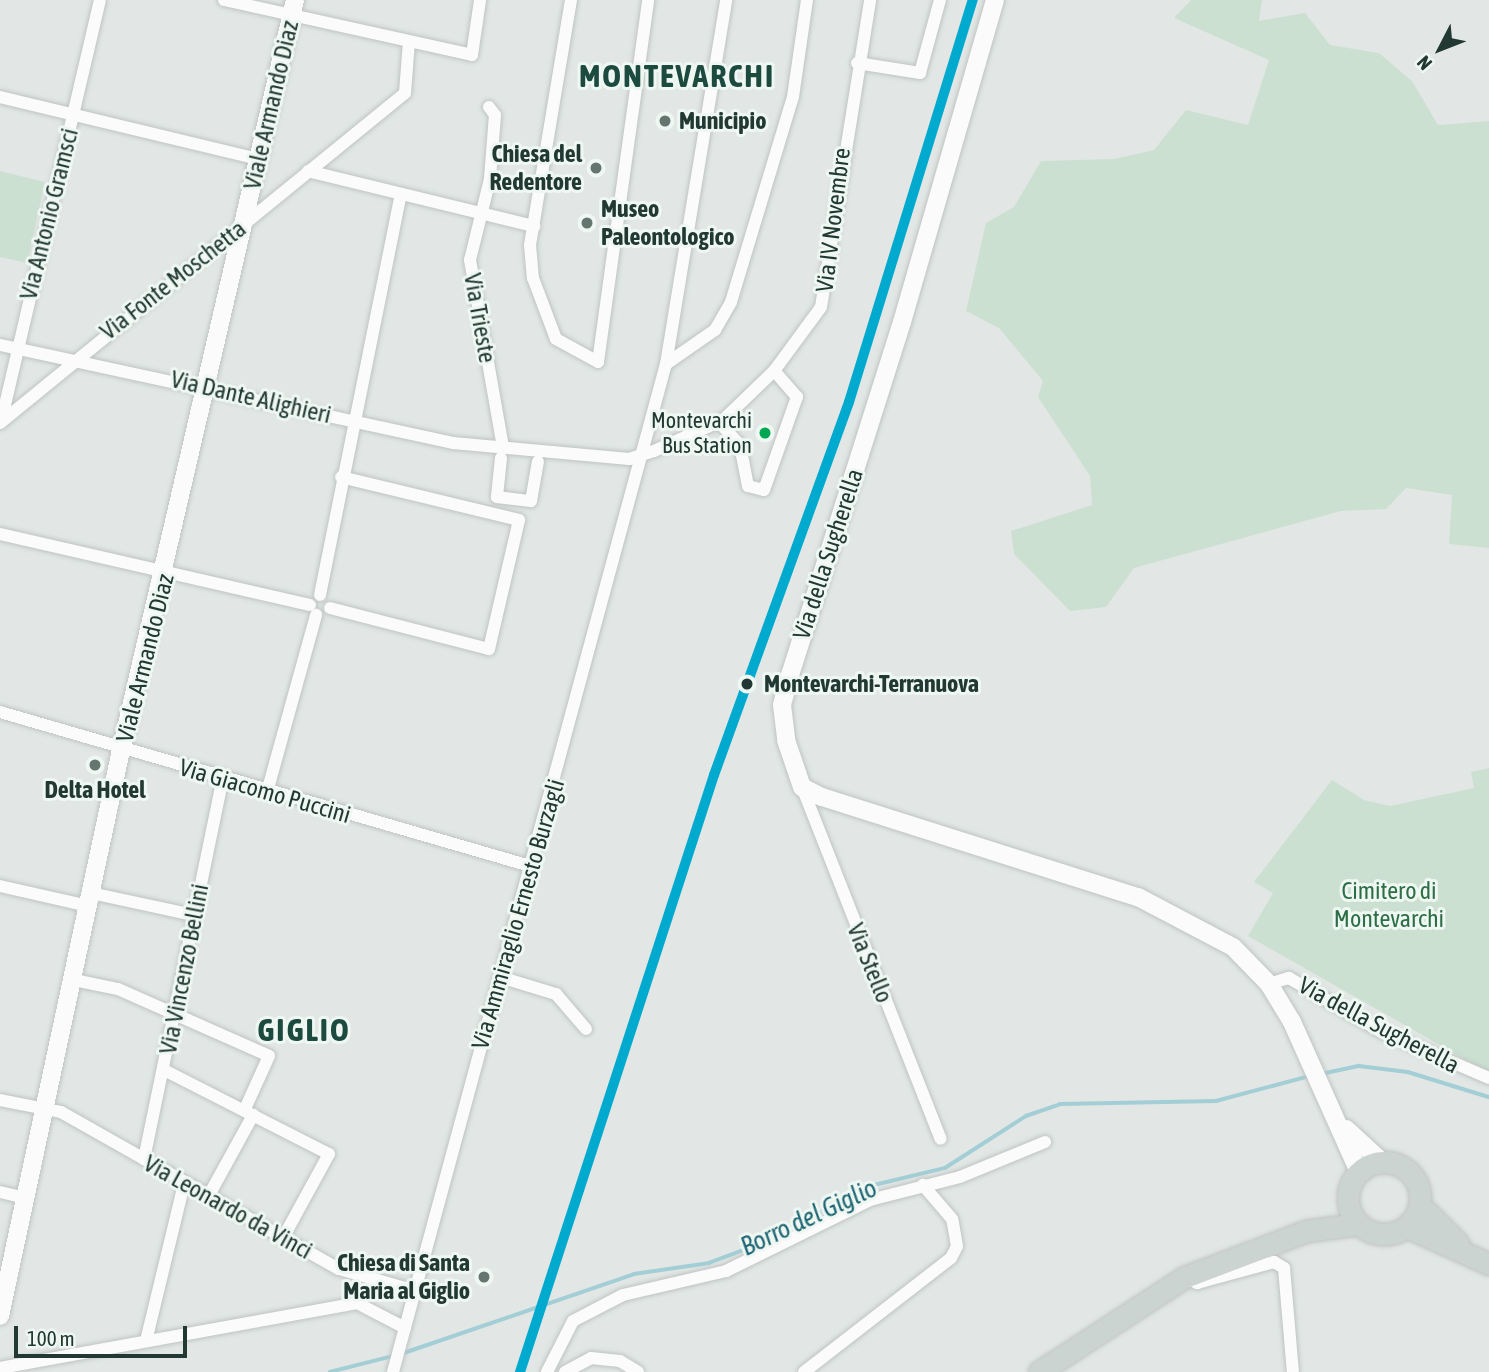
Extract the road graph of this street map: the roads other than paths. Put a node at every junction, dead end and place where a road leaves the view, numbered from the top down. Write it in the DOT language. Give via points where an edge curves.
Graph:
graph roads {
  1 [pos="100,0"];
  2 [pos="224,0"];
  3 [pos="480,0"];
  4 [pos="571,0"];
  5 [pos="648,0"];
  6 [pos="726,0"];
  7 [pos="807,0"];
  8 [pos="870,0"];
  9 [pos="940,0"];
  10 [pos="995,0"];
  11 [pos="294,6"];
  12 [pos="409,41"];
  13 [pos="857,63"];
  14 [pos="0,97"];
  15 [pos="489,107"];
  16 [pos="74,113"];
  17 [pos="258,159"];
  18 [pos="309,171"];
  19 [pos="401,195"];
  20 [pos="483,211"];
  21 [pos="243,225"];
  22 [pos="534,226"];
  23 [pos="0,345"];
  24 [pos="16,348"];
  25 [pos="72,360"];
  26 [pos="666,364"];
  27 [pos="774,371"];
  28 [pos="206,387"];
  29 [pos="351,420"];
  30 [pos="719,422"];
  31 [pos="0,425"];
  32 [pos="502,453"];
  33 [pos="641,456"];
  34 [pos="538,462"];
  35 [pos="341,477"];
  36 [pos="0,534"];
  37 [pos="167,573"];
  38 [pos="320,595"];
  39 [pos="330,608"];
  40 [pos="313,610"];
  41 [pos="0,712"];
  42 [pos="121,750"];
  43 [pos="223,779"];
  44 [pos="802,787"];
  45 [pos="267,792"];
  46 [pos="530,866"];
  47 [pos="0,887"];
  48 [pos="90,900"];
  49 [pos="193,915"];
  50 [pos="500,977"];
  51 [pos="74,980"];
  52 [pos="1269,984"];
  53 [pos="177,1014"];
  54 [pos="586,1030"];
  55 [pos="164,1070"];
  56 [pos="1489,1078"];
  57 [pos="0,1100"];
  58 [pos="47,1110"];
  59 [pos="248,1113"];
  60 [pos="1342,1125"];
  61 [pos="940,1139"];
  62 [pos="1045,1142"];
  63 [pos="144,1159"];
  64 [pos="1382,1162"];
  65 [pos="1359,1172"];
  66 [pos="184,1184"];
  67 [pos="923,1185"];
  68 [pos="0,1192"];
  69 [pos="208,1197"];
  70 [pos="27,1198"];
  71 [pos="1348,1198"];
  72 [pos="1420,1205"];
  73 [pos="1358,1224"];
  74 [pos="1407,1227"];
  75 [pos="1306,1231"];
  76 [pos="283,1238"];
  77 [pos="1464,1249"];
  78 [pos="1489,1264"];
  79 [pos="1185,1277"];
  80 [pos="415,1291"];
  81 [pos="0,1316"];
  82 [pos="404,1332"];
  83 [pos="146,1341"];
  84 [pos="0,1368"];
  85 [pos="393,1372"];
  86 [pos="547,1372"];
  87 [pos="565,1372"];
  88 [pos="638,1372"];
  89 [pos="804,1372"];
  90 [pos="1039,1372"];
  91 [pos="1293,1372"];
  1 -- 16 [label="street, Via Antonio Gramsci"];
  2 -- 11 [label="street"];
  3 -- 12 [label="street" via="472,55"];
  4 -- 22 [label="street"];
  5 -- 22 [label="street" via="598,362 555,339 533,278"];
  6 -- 26 [label="street, Via Ammiraglio Ernesto Burzagli"];
  7 -- 26 [label="street" via="793,97 731,302 715,330"];
  8 -- 13 [label="street, Via IV Novembre"];
  9 -- 13 [label="street" via="920,73"];
  10 -- 44 [label="street, Via della Sugherella" via="782,705"];
  11 -- 12 [label="street"];
  11 -- 17 [label="street, Viale Armando Diaz"];
  12 -- 18 [label="street, Via Fonte Moschetta" via="405,93"];
  13 -- 27 [label="street, Via IV Novembre" via="828,292"];
  14 -- 16 [label="street"];
  15 -- 20 [label="street, Via Trieste" via="495,115"];
  16 -- 17 [label="street"];
  16 -- 24 [label="street, Via Antonio Gramsci"];
  17 -- 21 [label="street, Viale Armando Diaz"];
  18 -- 19 [label="street"];
  18 -- 21 [label="street, Via Fonte Moschetta"];
  19 -- 20 [label="street"];
  19 -- 29 [label="street"];
  20 -- 22 [label="street"];
  20 -- 32 [label="street, Via Trieste" via="470,260"];
  21 -- 25 [label="street, Via Fonte Moschetta"];
  21 -- 28 [label="street, Viale Armando Diaz"];
  23 -- 24 [label="street, Via Dante Alighieri"];
  24 -- 25 [label="street, Via Dante Alighieri"];
  24 -- 31 [label="street, Via Antonio Gramsci"];
  25 -- 28 [label="street, Via Dante Alighieri"];
  25 -- 31 [label="street, Via Fonte Moschetta"];
  26 -- 33 [label="street, Via Ammiraglio Ernesto Burzagli"];
  27 -- 30 [label="street, Via IV Novembre"];
  27 -- 30 [label="street" via="797,397 764,491 748,486 740,445"];
  28 -- 29 [label="street, Via Dante Alighieri"];
  28 -- 37 [label="street, Viale Armando Diaz"];
  29 -- 32 [label="street, Via Dante Alighieri"];
  29 -- 35 [label="street"];
  30 -- 33 [label="street, Via IV Novembre"];
  32 -- 33 [label="street, Via Dante Alighieri"];
  32 -- 34 [label="street, Via Trieste" via="497,497 531,501"];
  33 -- 46 [label="street, Via Ammiraglio Ernesto Burzagli"];
  35 -- 38 [label="street"];
  35 -- 39 [label="street" via="519,520 489,649"];
  36 -- 37 [label="street"];
  37 -- 40 [label="street"];
  37 -- 42 [label="street, Viale Armando Diaz"];
  38 -- 39 [label="street"];
  38 -- 40 [label="street"];
  39 -- 40 [label="street"];
  40 -- 45 [label="street"];
  41 -- 42 [label="street, Via Giacomo Puccini"];
  42 -- 43 [label="street, Via Giacomo Puccini"];
  42 -- 48 [label="street, Viale Armando Diaz"];
  43 -- 45 [label="street, Via Giacomo Puccini"];
  43 -- 49 [label="street, Via Vincenzo Bellini"];
  44 -- 52 [label="street" via="1138,897 1233,947"];
  44 -- 61 [label="street, Via Stello"];
  45 -- 46 [label="street, Via Giacomo Puccini"];
  46 -- 50 [label="street, Via Ammiraglio Ernesto Burzagli"];
  47 -- 48 [label="street"];
  48 -- 49 [label="street"];
  48 -- 51 [label="street, Viale Armando Diaz"];
  49 -- 53 [label="street, Via Vincenzo Bellini"];
  50 -- 54 [label="street" via="556,994"];
  50 -- 80 [label="street, Via Ammiraglio Ernesto Burzagli"];
  51 -- 53 [label="street" via="118,989"];
  51 -- 58 [label="street, Viale Armando Diaz"];
  52 -- 56 [label="street, Via della Sugherella" via="1289,978 1380,1031"];
  52 -- 60 [label="street"];
  53 -- 55 [label="street, Via Vincenzo Bellini"];
  53 -- 59 [label="street" via="269,1055"];
  55 -- 59 [label="street"];
  55 -- 63 [label="street, Via Vincenzo Bellini"];
  57 -- 58 [label="street, Via Leonardo da Vinci"];
  58 -- 63 [label="street, Via Leonardo da Vinci"];
  58 -- 70 [label="street, Viale Armando Diaz"];
  59 -- 69 [label="street"];
  59 -- 76 [label="street" via="329,1154"];
  60 -- 64 [label="street"];
  60 -- 65 [label="street"];
  62 -- 67 [label="street" via="1030,1153"];
  63 -- 66 [label="street, Via Leonardo da Vinci"];
  64 -- 65 [label="main road"];
  64 -- 72 [label="main road" via="1412,1174"];
  65 -- 71 [label="main road"];
  66 -- 69 [label="street, Via Leonardo da Vinci"];
  66 -- 83 [label="street"];
  67 -- 86 [label="street" via="870,1200 726,1271 623,1295 573,1321"];
  67 -- 89 [label="street" via="952,1219 957,1246 951,1258"];
  68 -- 70 [label="street"];
  69 -- 76 [label="street, Via Leonardo da Vinci"];
  70 -- 81 [label="street, Viale Armando Diaz"];
  71 -- 73 [label="main road"];
  71 -- 75 [label="main road"];
  72 -- 74 [label="main road"];
  72 -- 77 [label="main road"];
  73 -- 74 [label="main road" via="1388,1235"];
  73 -- 75 [label="main road"];
  74 -- 77 [label="main road"];
  75 -- 79 [label="main road"];
  76 -- 80 [label="street, Via Leonardo da Vinci" via="339,1269"];
  77 -- 78 [label="main road"];
  79 -- 90 [label="main road"];
  79 -- 91 [label="street" via="1197,1283 1274,1262 1284,1268"];
  80 -- 82 [label="street, Via Ammiraglio Ernesto Burzagli"];
  82 -- 83 [label="street" via="357,1303"];
  82 -- 85 [label="street, Via Ammiraglio Ernesto Burzagli"];
  83 -- 84 [label="street"];
  87 -- 88 [label="street" via="591,1358 620,1361"];
}
